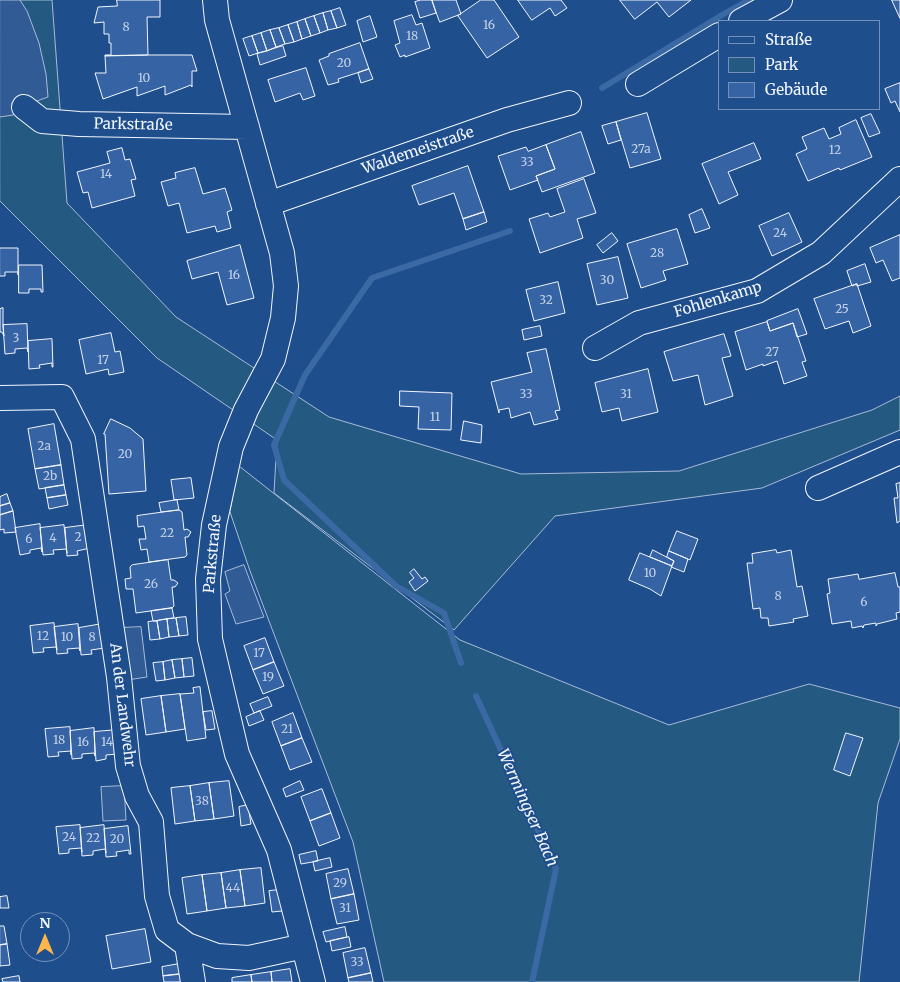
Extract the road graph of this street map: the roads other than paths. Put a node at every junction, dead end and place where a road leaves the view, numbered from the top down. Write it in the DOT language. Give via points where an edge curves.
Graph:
graph roads {
  1 [pos="215,0"];
  2 [pos="780,0"];
  3 [pos="743,20"];
  4 [pos="718,36"];
  5 [pos="638,84"];
  6 [pos="570,103"];
  7 [pos="24,108"];
  8 [pos="246,127"];
  9 [pos="900,178"];
  10 [pos="268,204"];
  11 [pos="595,348"];
  12 [pos="0,398"];
  13 [pos="900,452"];
  14 [pos="818,488"];
  15 [pos="187,945"];
  16 [pos="304,946"];
  17 [pos="193,982"];
  18 [pos="313,982"];
  1 -- 8 [label="street, Parkstraße" via="217,20"];
  2 -- 3 [label="street"];
  4 -- 5 [label="street"];
  6 -- 10 [label="street, Waldemeistraße" via="507,120"];
  7 -- 8 [label="street, Parkstraße" via="42,121"];
  8 -- 10 [label="street, Parkstraße"];
  9 -- 11 [label="street, Fohlenkamp" via="821,253 757,291 639,324"];
  10 -- 16 [label="street, Parkstraße" via="282,252 286,286 284,318 273,359 230,447 214,525 208,579 210,639 237,754 279,850"];
  12 -- 15 [label="street, An der Landwehr" via="62,397 83,439 119,677 128,766 150,822 157,896 167,930"];
  13 -- 14 [label="street"];
  15 -- 16 [label="street, An der Landwehr" via="216,956 249,958"];
  15 -- 17 [label="street"];
  16 -- 18 [label="street, Parkstraße"];
}
